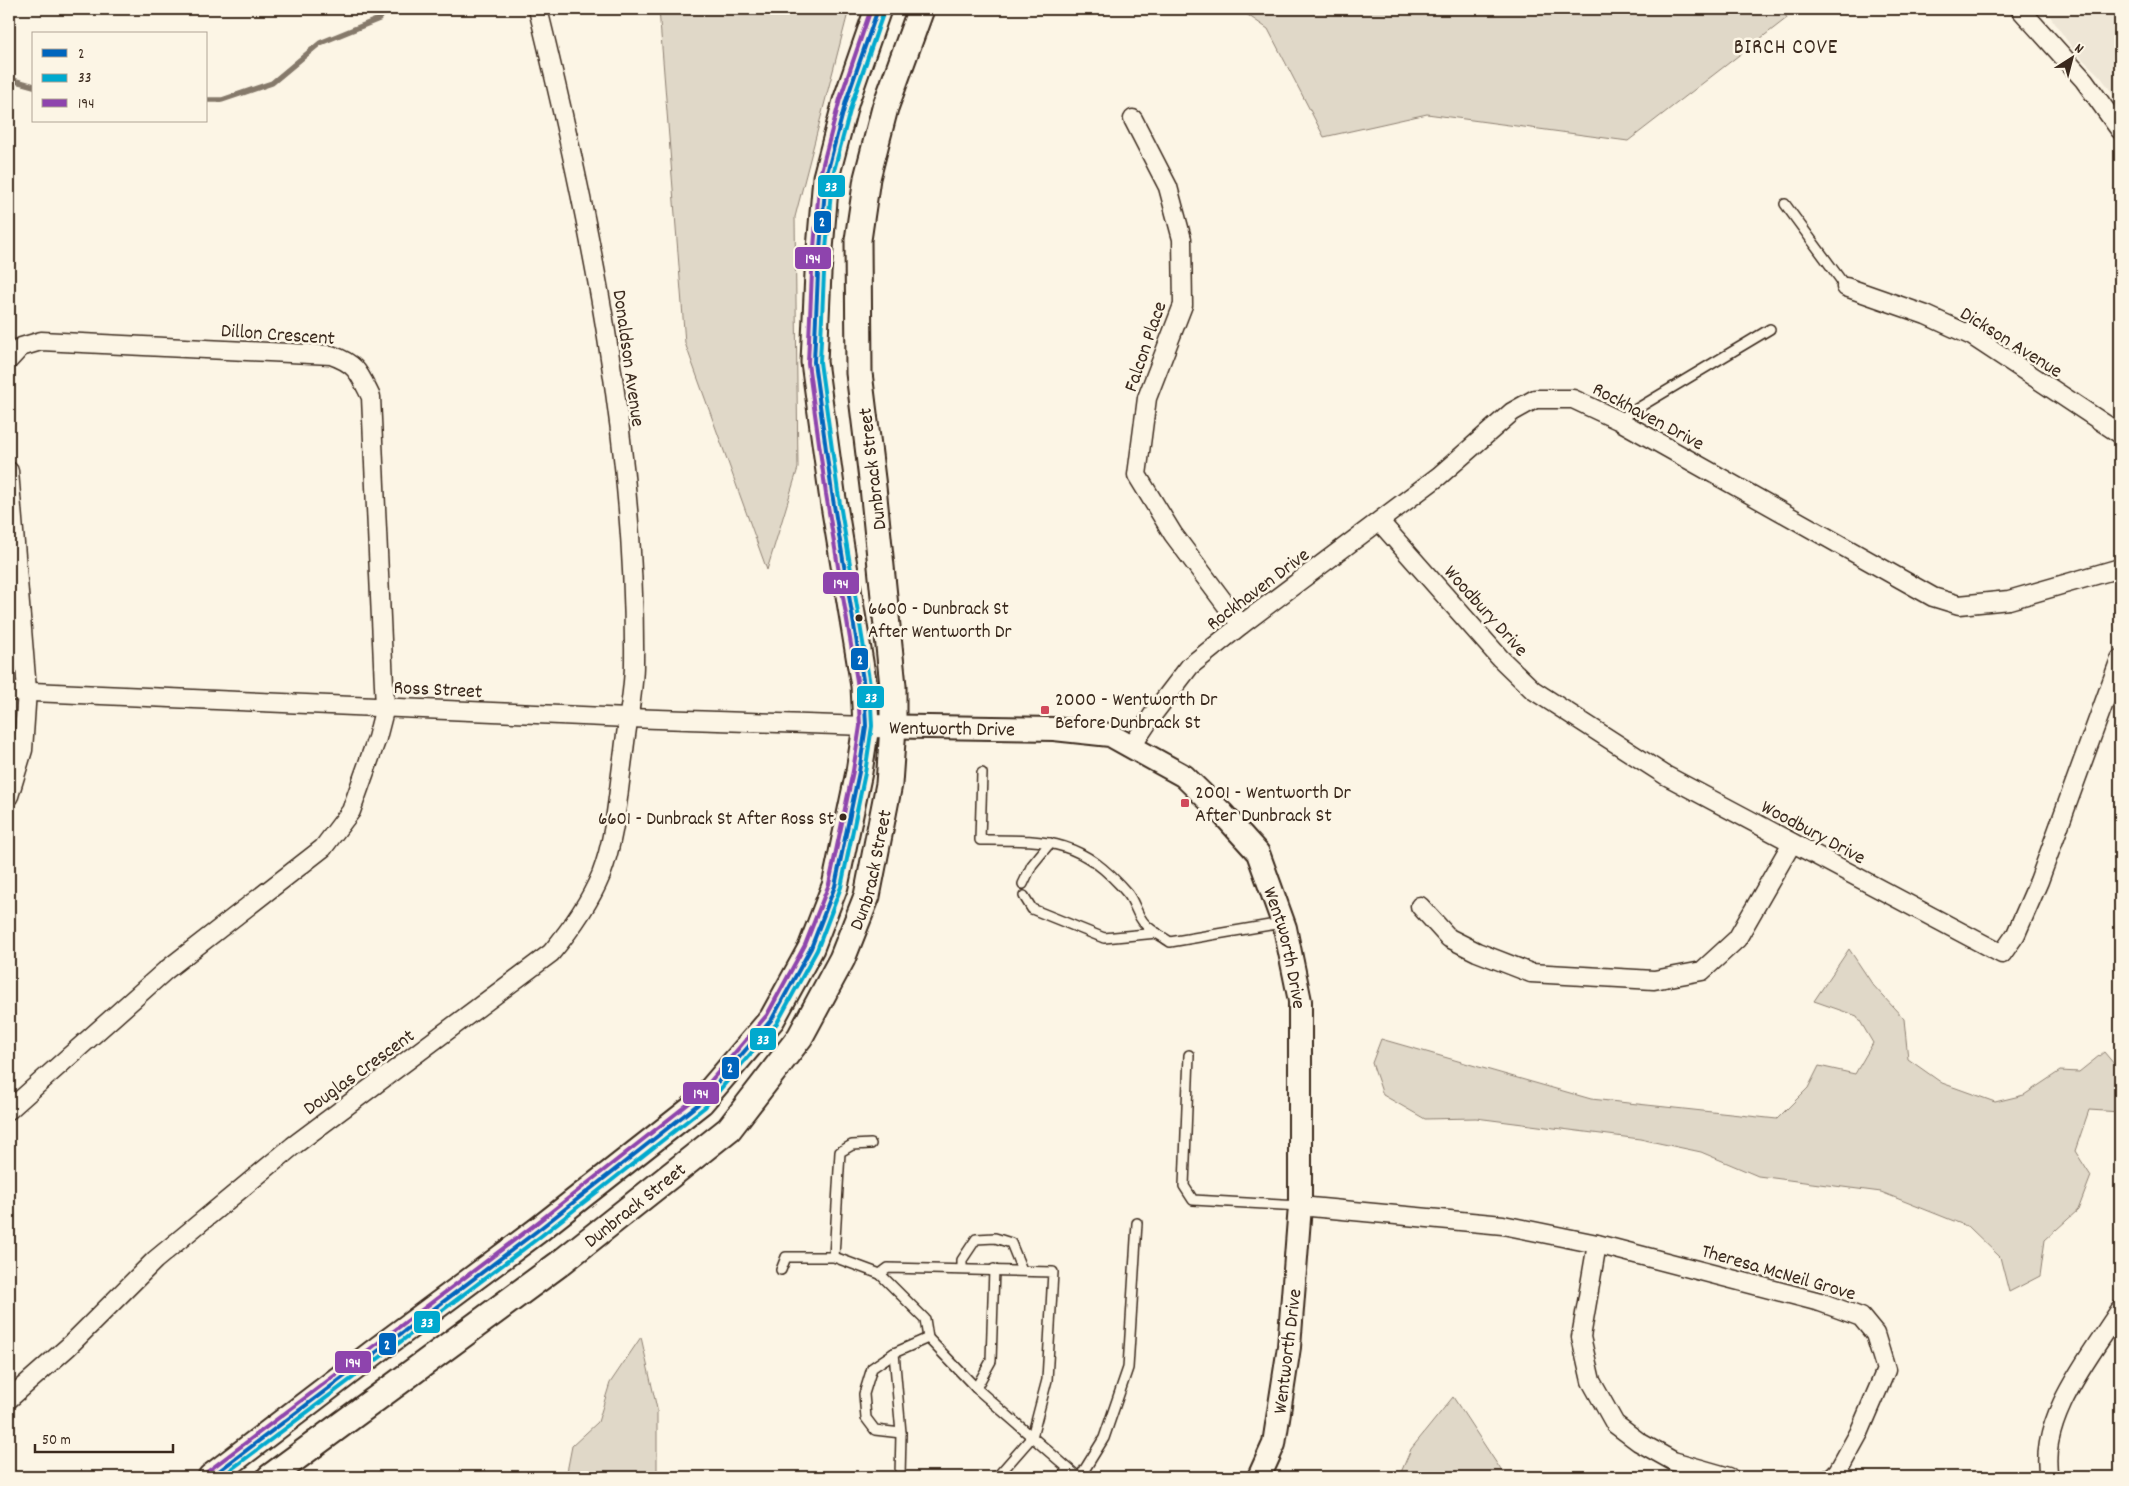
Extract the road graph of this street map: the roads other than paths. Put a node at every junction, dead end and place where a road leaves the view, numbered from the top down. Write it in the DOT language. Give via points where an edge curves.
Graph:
graph roads {
  1 [pos="538,9"];
  2 [pos="878,9"];
  3 [pos="921,9"];
  4 [pos="2020,9"];
  5 [pos="1133,118"];
  6 [pos="2120,130"];
  7 [pos="1785,204"];
  8 [pos="1846,287"];
  9 [pos="1770,329"];
  10 [pos="9,360"];
  11 [pos="1618,420"];
  12 [pos="2120,434"];
  13 [pos="9,471"];
  14 [pos="1380,522"];
  15 [pos="2120,568"];
  16 [pos="1241,625"];
  17 [pos="2120,659"];
  18 [pos="27,690"];
  19 [pos="9,691"];
  20 [pos="386,707"];
  21 [pos="628,718"];
  22 [pos="866,726"];
  23 [pos="893,727"];
  24 [pos="1132,746"];
  25 [pos="982,773"];
  26 [pos="9,796"];
  27 [pos="1050,843"];
  28 [pos="1792,843"];
  29 [pos="1023,884"];
  30 [pos="1024,896"];
  31 [pos="1420,906"];
  32 [pos="1283,922"];
  33 [pos="1157,933"];
  34 [pos="1189,1055"];
  35 [pos="9,1110"];
  36 [pos="871,1144"];
  37 [pos="1300,1206"];
  38 [pos="1137,1222"];
  39 [pos="1597,1244"];
  40 [pos="834,1257"];
  41 [pos="962,1269"];
  42 [pos="994,1269"];
  43 [pos="781,1270"];
  44 [pos="1022,1270"];
  45 [pos="880,1274"];
  46 [pos="2120,1310"];
  47 [pos="928,1338"];
  48 [pos="894,1353"];
  49 [pos="976,1388"];
  50 [pos="9,1399"];
  51 [pos="901,1433"];
  52 [pos="1032,1437"];
  53 [pos="1068,1469"];
  54 [pos="211,1477"];
  55 [pos="270,1477"];
  56 [pos="900,1477"];
  57 [pos="997,1477"];
  58 [pos="1060,1477"];
  59 [pos="1079,1477"];
  60 [pos="1258,1477"];
  61 [pos="1729,1477"];
  62 [pos="1832,1477"];
  63 [pos="2049,1477"];
  1 -- 21 [label="street, Donaldson Avenue" via="602,303 618,415 630,545 634,656"];
  2 -- 22 [label="main road, Dunbrack Street" via="846,101 826,177 814,362 864,686"];
  3 -- 23 [label="main road, Dunbrack Street" via="886,108 867,178 858,240 859,373 874,488 893,686"];
  4 -- 6 [label="street" via="2084,80"];
  5 -- 16 [label="street, Falcon Place" via="1168,187 1182,239 1183,305 1147,398 1137,475 1173,534"];
  7 -- 8 [label="lane"];
  8 -- 12 [label="street, Dickson Avenue" via="1926,315 1972,336"];
  9 -- 11 [label="lane"];
  10 -- 20 [label="street, Dillon Crescent" via="21,347 41,341 331,355 347,360 371,396"];
  11 -- 14 [label="street, Rockhaven Drive" via="1573,399 1535,399 1512,412"];
  11 -- 15 [label="street, Rockhaven Drive" via="1932,597 1959,605 2009,600"];
  13 -- 18 [label="street"];
  14 -- 16 [label="street, Rockhaven Drive"];
  14 -- 28 [label="street, Woodbury Drive" via="1500,658 1533,690 1665,775"];
  16 -- 24 [label="street, Rockhaven Drive" via="1190,666"];
  17 -- 28 [label="street, Woodbury Drive" via="2039,881 2016,934 2002,954"];
  18 -- 19 [label="street, Ross Street"];
  18 -- 20 [label="street, Ross Street"];
  18 -- 26 [label="street" via="23,750"];
  20 -- 21 [label="street, Ross Street"];
  20 -- 35 [label="street" via="351,811 323,848 165,970"];
  21 -- 22 [label="street, Ross Street"];
  21 -- 50 [label="street, Douglas Crescent" via="614,824 601,875 575,923 551,953 278,1158 156,1260 68,1347"];
  22 -- 23 [label="street, Wentworth Drive"];
  22 -- 54 [label="main road, Dunbrack Street" via="860,772 835,886 812,948 772,1019 701,1102 537,1231"];
  23 -- 24 [label="street, Wentworth Drive" via="1054,729 1110,735"];
  23 -- 55 [label="main road, Dunbrack Street" via="890,784 867,896 842,959 800,1037 729,1129 559,1264"];
  24 -- 32 [label="street, Wentworth Drive" via="1184,776 1258,853"];
  25 -- 27 [label="lane" via="980,840"];
  27 -- 29 [label="lane" via="1032,864"];
  27 -- 33 [label="lane" via="1092,859 1130,897 1144,924"];
  28 -- 31 [label="street" via="1737,939 1702,971 1654,980 1531,973 1449,938"];
  30 -- 33 [label="lane" via="1032,909 1104,938"];
  32 -- 33 [label="lane" via="1170,942"];
  32 -- 37 [label="street, Wentworth Drive" via="1300,1002"];
  34 -- 37 [label="lane" via="1184,1186 1193,1200"];
  36 -- 40 [label="lane" via="852,1146 840,1152"];
  37 -- 39 [label="street, Theresa McNeil Grove" via="1503,1225"];
  37 -- 60 [label="street, Wentworth Drive" via="1289,1347 1274,1444"];
  38 -- 59 [label="lane" via="1128,1368 1104,1438"];
  39 -- 61 [label="street" via="1581,1337 1591,1381 1614,1424 1673,1461"];
  39 -- 62 [label="street, Theresa McNeil Grove" via="1820,1302 1861,1317 1875,1334 1886,1370 1859,1433"];
  40 -- 43 [label="lane" via="786,1257"];
  40 -- 45 [label="lane"];
  41 -- 42 [label="lane"];
  41 -- 44 [label="lane" via="962,1260 976,1239 995,1238 1011,1243"];
  41 -- 45 [label="lane" via="888,1268"];
  42 -- 44 [label="lane"];
  42 -- 49 [label="lane" via="991,1361"];
  44 -- 52 [label="lane" via="1053,1272 1048,1380"];
  45 -- 47 [label="lane" via="925,1319"];
  46 -- 63 [label="street" via="2062,1400 2051,1434"];
  47 -- 48 [label="lane"];
  47 -- 49 [label="lane"];
  48 -- 51 [label="lane"];
  48 -- 51 [label="lane" via="872,1368 864,1394 866,1418 875,1430"];
  49 -- 52 [label="lane"];
  51 -- 56 [label="lane"];
  52 -- 53 [label="lane"];
  52 -- 57 [label="lane"];
  53 -- 58 [label="lane"];
  53 -- 59 [label="lane"];
}
